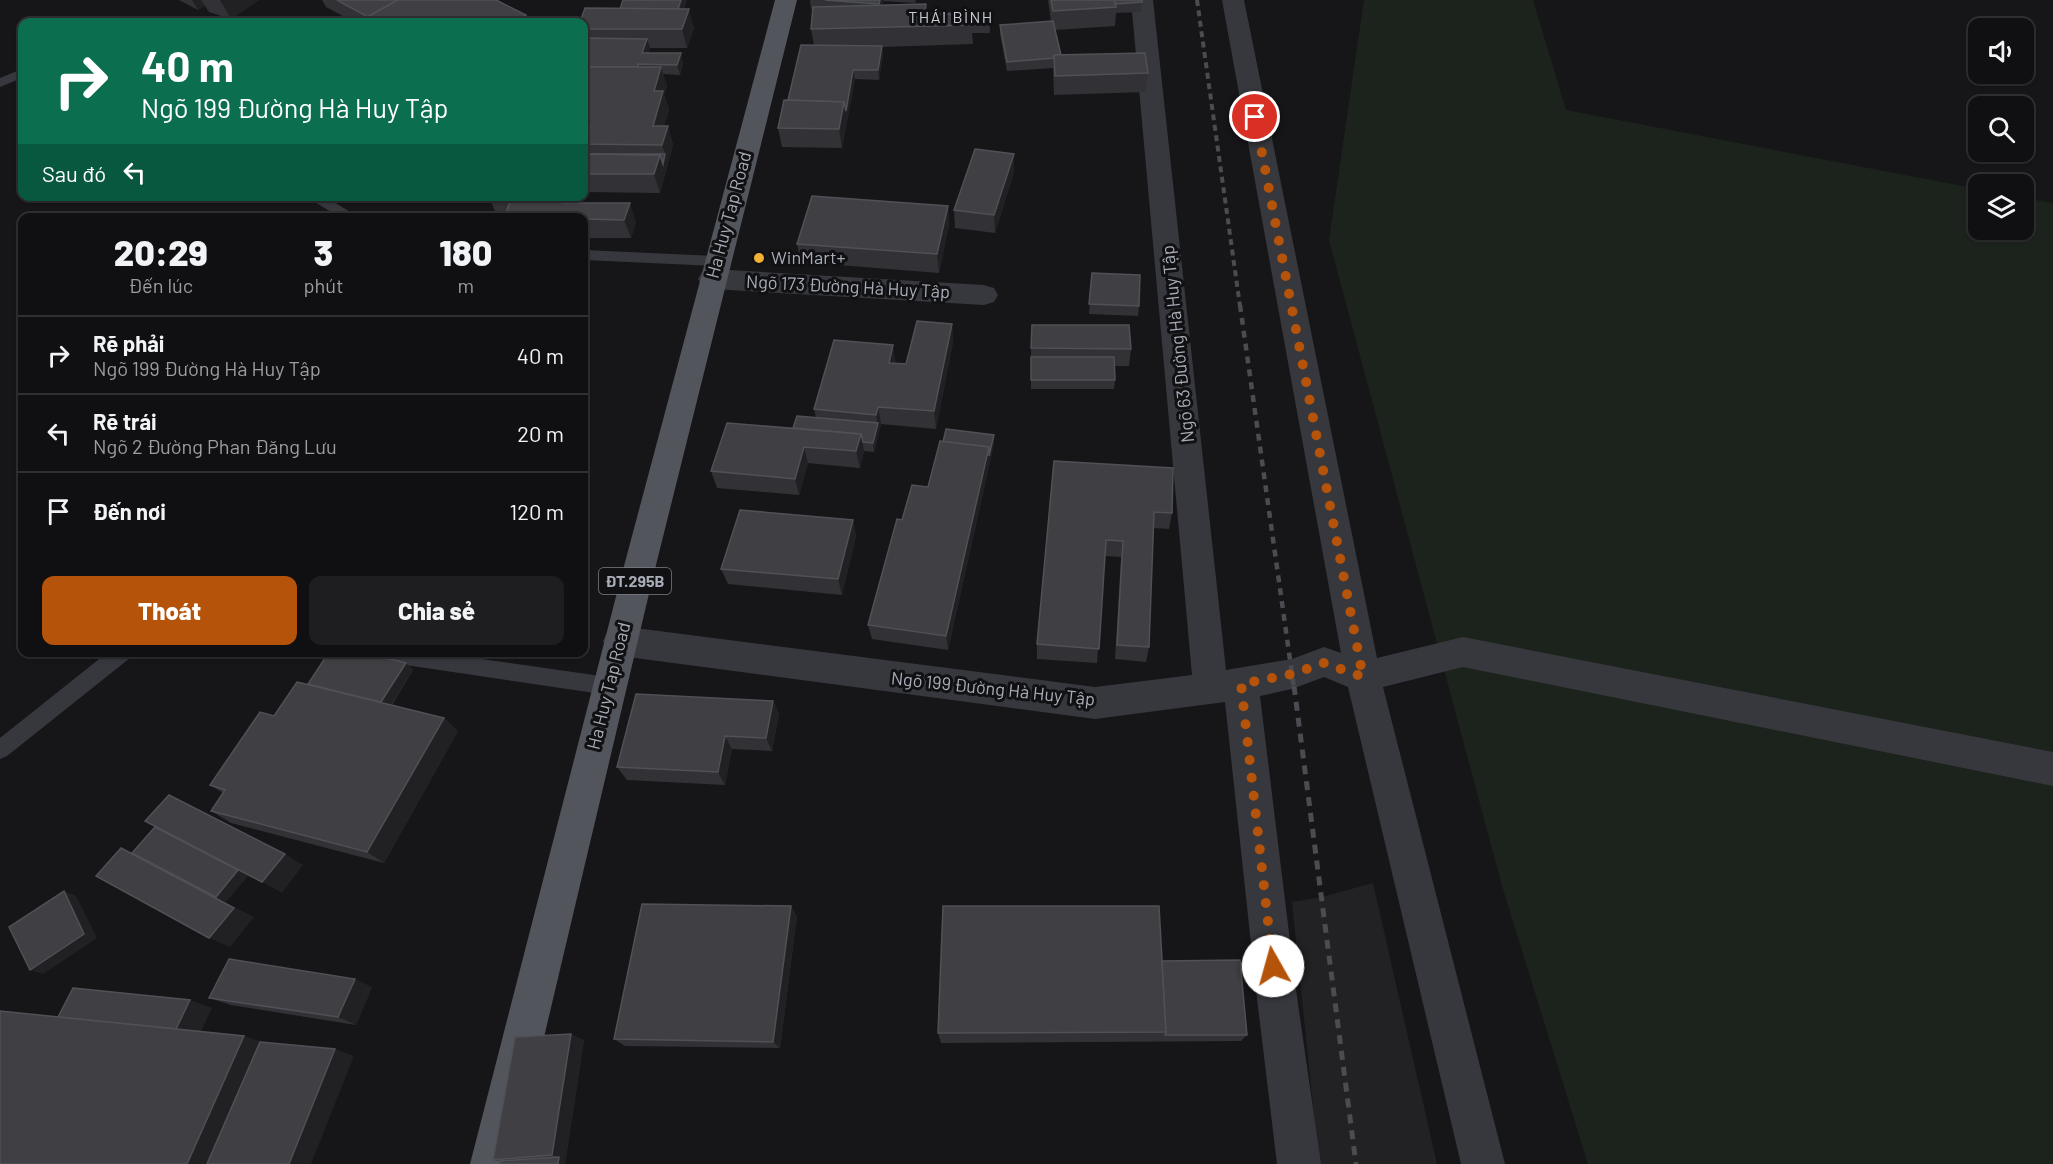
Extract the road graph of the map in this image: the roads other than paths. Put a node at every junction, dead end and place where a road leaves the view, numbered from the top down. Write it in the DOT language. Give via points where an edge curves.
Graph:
graph roads {
  1 [pos="786,0"];
  2 [pos="1142,0"];
  3 [pos="1233,0"];
  4 [pos="18,75"];
  5 [pos="0,82"];
  6 [pos="321,201"];
  7 [pos="344,213"];
  8 [pos="588,255"];
  9 [pos="714,270"];
  10 [pos="984,295"];
  11 [pos="620,641"];
  12 [pos="117,657"];
  13 [pos="407,657"];
  14 [pos="1363,677"];
  15 [pos="608,686"];
  16 [pos="1226,686"];
  17 [pos="0,750"];
  18 [pos="2053,769"];
  19 [pos="492,1164"];
  20 [pos="1299,1164"];
  21 [pos="1484,1164"];
  1 -- 9 [label="main road, Ha Huy Tap Road / ĐT.295B"];
  2 -- 16 [label="street, Ngõ 63 Đường Hà Huy Tập"];
  3 -- 14 [label="street"];
  4 -- 5 [label="lane"];
  6 -- 7 [label="lane"];
  8 -- 9 [label="lane"];
  9 -- 10 [label="street, Ngõ 173 Đường Hà Huy Tập"];
  9 -- 11 [label="main road, Ha Huy Tap Road / ĐT.295B"];
  11 -- 15 [label="main road, Ha Huy Tap Road / ĐT.295B"];
  11 -- 16 [label="street, Ngõ 199 Đường Hà Huy Tập" via="1095,703"];
  12 -- 17 [label="lane"];
  13 -- 15 [label="lane"];
  14 -- 16 [label="street, Ngõ 199 Đường Hà Huy Tập" via="1324,663 1292,674"];
  14 -- 18 [label="street" via="1463,652"];
  14 -- 21 [label="street"];
  15 -- 19 [label="main road, Ha Huy Tap Road / ĐT.295B"];
  16 -- 20 [label="street, Ngõ 63 Đường Hà Huy Tập" via="1276,990"];
}
